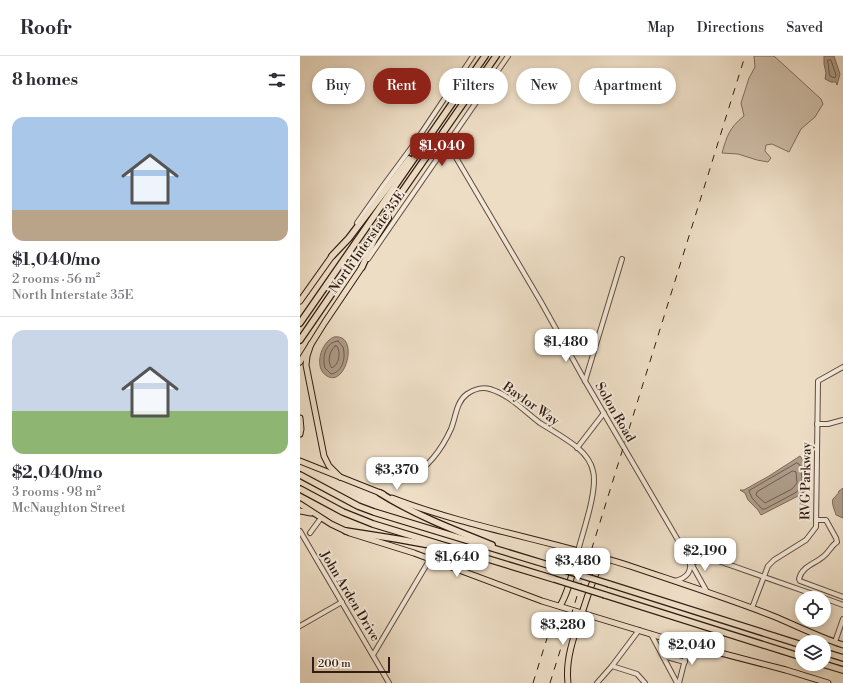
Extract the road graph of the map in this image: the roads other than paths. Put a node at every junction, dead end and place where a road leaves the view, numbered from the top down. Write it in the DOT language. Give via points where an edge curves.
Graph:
graph roads {
  1 [pos="473,56"];
  2 [pos="485,56"];
  3 [pos="496,56"];
  4 [pos="508,56"];
  5 [pos="438,123"];
  6 [pos="448,144"];
  7 [pos="419,166"];
  8 [pos="332,256"];
  9 [pos="622,259"];
  10 [pos="362,267"];
  11 [pos="300,300"];
  12 [pos="300,323"];
  13 [pos="300,340"];
  14 [pos="311,344"];
  15 [pos="300,362"];
  16 [pos="843,367"];
  17 [pos="585,381"];
  18 [pos="604,413"];
  19 [pos="300,418"];
  20 [pos="843,420"];
  21 [pos="817,424"];
  22 [pos="300,434"];
  23 [pos="577,448"];
  24 [pos="300,461"];
  25 [pos="300,475"];
  26 [pos="342,479"];
  27 [pos="408,479"];
  28 [pos="300,488"];
  29 [pos="380,493"];
  30 [pos="300,504"];
  31 [pos="300,511"];
  32 [pos="314,514"];
  33 [pos="321,518"];
  34 [pos="816,520"];
  35 [pos="300,531"];
  36 [pos="346,531"];
  37 [pos="310,533"];
  38 [pos="578,551"];
  39 [pos="510,554"];
  40 [pos="480,556"];
  41 [pos="603,558"];
  42 [pos="430,559"];
  43 [pos="690,564"];
  44 [pos="764,576"];
  45 [pos="675,581"];
  46 [pos="805,591"];
  47 [pos="707,592"];
  48 [pos="843,597"];
  49 [pos="831,601"];
  50 [pos="342,602"];
  51 [pos="843,605"];
  52 [pos="560,606"];
  53 [pos="752,608"];
  54 [pos="582,613"];
  55 [pos="843,619"];
  56 [pos="300,626"];
  57 [pos="639,630"];
  58 [pos="650,634"];
  59 [pos="835,642"];
  60 [pos="795,643"];
  61 [pos="689,644"];
  62 [pos="843,645"];
  63 [pos="831,654"];
  64 [pos="374,655"];
  65 [pos="795,655"];
  66 [pos="663,656"];
  67 [pos="843,658"];
  68 [pos="685,662"];
  69 [pos="612,666"];
  70 [pos="831,667"];
  71 [pos="842,671"];
  72 [pos="389,683"];
  73 [pos="568,683"];
  74 [pos="597,683"];
  75 [pos="645,683"];
  76 [pos="678,683"];
  77 [pos="828,683"];
  1 -- 8 [label="street, North Interstate 35E" via="414,144"];
  2 -- 5 [label="highway"];
  3 -- 7 [label="highway"];
  4 -- 6 [label="street, North Interstate 35E"];
  5 -- 8 [label="highway"];
  5 -- 12 [label="highway"];
  6 -- 10 [label="street, North Interstate 35E"];
  6 -- 17 [label="street, Solon Road"];
  7 -- 10 [label="highway" via="417,174 380,231"];
  7 -- 13 [label="highway"];
  8 -- 11 [label="main road, North Interstate 35E"];
  9 -- 17 [label="street"];
  10 -- 14 [label="main road, North Interstate 35E"];
  14 -- 15 [label="main road, North Interstate 35E"];
  14 -- 26 [label="main road" via="306,365 322,447 329,466"];
  16 -- 21 [label="street, RVG Parkway" via="818,381"];
  17 -- 18 [label="street, Solon Road"];
  18 -- 23 [label="street"];
  18 -- 43 [label="street, Solon Road"];
  19 -- 22 [label="main road"];
  20 -- 21 [label="street"];
  21 -- 34 [label="street, RVG Parkway"];
  23 -- 27 [label="street, Baylor Way" via="528,414 510,398 490,389 480,388 462,399 441,448 422,470"];
  23 -- 38 [label="street, Baylor Way" via="590,462 594,480"];
  24 -- 26 [label="main road"];
  25 -- 39 [label="highway" via="358,506"];
  26 -- 29 [label="main road"];
  28 -- 40 [label="highway" via="343,512 373,524"];
  29 -- 38 [label="main road" via="461,520"];
  29 -- 39 [label="highway" via="422,516 504,549"];
  30 -- 32 [label="main road"];
  31 -- 32 [label="main road"];
  32 -- 33 [label="main road"];
  33 -- 36 [label="main road"];
  33 -- 37 [label="street"];
  34 -- 44 [label="street, RVG Parkway" via="816,527 806,540 774,560"];
  34 -- 48 [label="street" via="826,520 837,542 824,556 803,570 800,581"];
  35 -- 50 [label="street, John Arden Drive"];
  36 -- 40 [label="highway" via="412,541"];
  36 -- 42 [label="main road"];
  38 -- 41 [label="main road"];
  38 -- 52 [label="main road" via="573,573"];
  39 -- 60 [label="highway, bridge"];
  40 -- 65 [label="highway, bridge"];
  41 -- 45 [label="main road"];
  41 -- 54 [label="main road" via="595,572"];
  42 -- 52 [label="main road"];
  42 -- 64 [label="street"];
  43 -- 44 [label="street" via="710,558"];
  43 -- 45 [label="street" via="691,568 686,576"];
  43 -- 47 [label="street, Solon Road"];
  44 -- 46 [label="street"];
  44 -- 53 [label="street, RVG Parkway"];
  45 -- 47 [label="main road"];
  47 -- 53 [label="main road"];
  49 -- 51 [label="street"];
  50 -- 56 [label="street"];
  50 -- 64 [label="street, John Arden Drive"];
  52 -- 54 [label="main road"];
  53 -- 59 [label="main road"];
  54 -- 57 [label="main road"];
  54 -- 73 [label="main road" via="571,649"];
  55 -- 59 [label="street"];
  57 -- 58 [label="main road"];
  57 -- 69 [label="street"];
  58 -- 61 [label="main road"];
  58 -- 66 [label="street"];
  59 -- 62 [label="main road"];
  61 -- 68 [label="street"];
  61 -- 77 [label="main road"];
  63 -- 67 [label="highway"];
  64 -- 72 [label="street, John Arden Drive"];
  66 -- 68 [label="street"];
  66 -- 76 [label="street"];
  68 -- 76 [label="street"];
  69 -- 74 [label="street"];
  69 -- 75 [label="street" via="637,674"];
  70 -- 71 [label="highway"];
}
